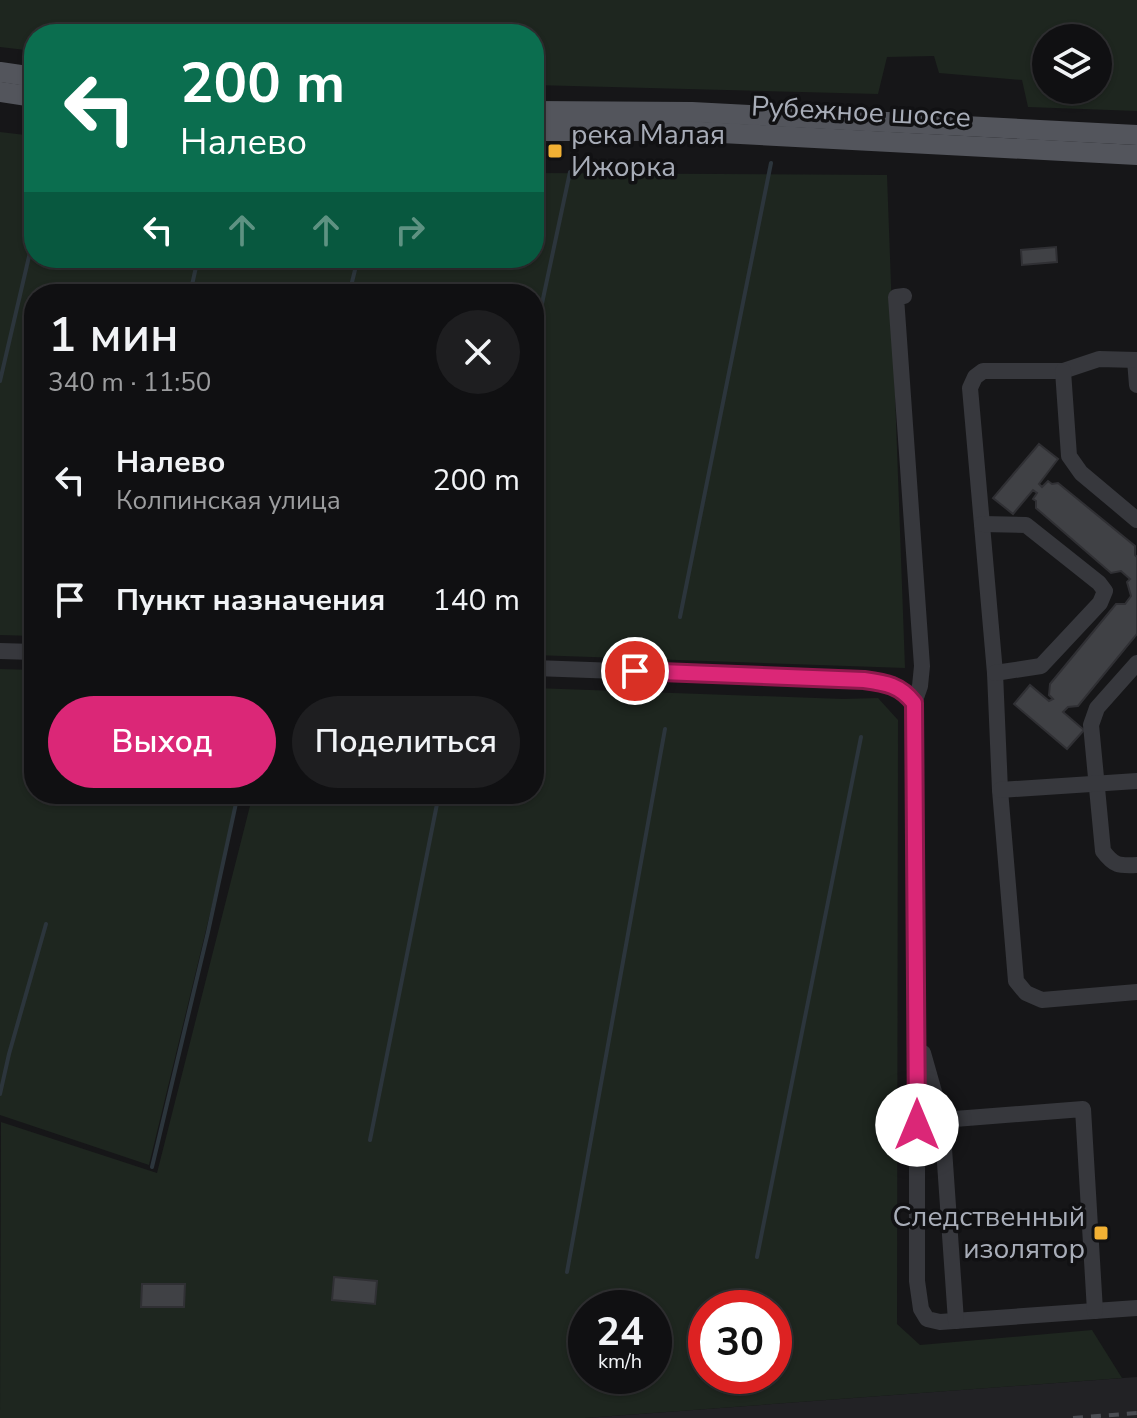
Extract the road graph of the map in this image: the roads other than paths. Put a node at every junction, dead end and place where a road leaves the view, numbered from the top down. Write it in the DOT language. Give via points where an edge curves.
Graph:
graph roads {
  1 [pos="0,72"];
  2 [pos="24,76"];
  3 [pos="0,92"];
  4 [pos="24,96"];
  5 [pos="544,111"];
  6 [pos="544,131"];
  7 [pos="1137,135"];
  8 [pos="1137,155"];
  9 [pos="904,296"];
  10 [pos="1136,360"];
  11 [pos="1063,371"];
  12 [pos="1137,385"];
  13 [pos="1137,520"];
  14 [pos="982,524"];
  15 [pos="0,651"];
  16 [pos="24,652"];
  17 [pos="1137,663"];
  18 [pos="544,668"];
  19 [pos="995,673"];
  20 [pos="914,703"];
  21 [pos="1137,781"];
  22 [pos="1096,784"];
  23 [pos="1000,790"];
  24 [pos="1137,865"];
  25 [pos="1137,992"];
  26 [pos="917,1032"];
  27 [pos="942,1120"];
  28 [pos="1137,1308"];
  29 [pos="1095,1311"];
  30 [pos="956,1321"];
  1 -- 2 [label="main road"];
  3 -- 4 [label="main road"];
  5 -- 7 [label="main road, Рубежное шоссе" via="692,112"];
  6 -- 8 [label="main road, Рубежное шоссе" via="683,131"];
  9 -- 20 [label="street" via="896,297 922,666"];
  10 -- 11 [label="street" via="1099,359"];
  10 -- 12 [label="street"];
  11 -- 13 [label="street" via="1069,456 1081,473"];
  11 -- 14 [label="street" via="983,371 975,377 970,388"];
  14 -- 19 [label="street"];
  14 -- 19 [label="street" via="1026,525 1105,591 1041,666"];
  15 -- 16 [label="street"];
  17 -- 22 [label="street" via="1097,708 1091,725"];
  18 -- 20 [label="street" via="864,680 899,688"];
  19 -- 23 [label="street"];
  20 -- 26 [label="street"];
  21 -- 22 [label="street"];
  22 -- 23 [label="street"];
  22 -- 24 [label="street" via="1103,851 1112,863"];
  23 -- 25 [label="street" via="1016,981 1042,1000"];
  26 -- 27 [label="street"];
  26 -- 30 [label="street" via="917,1291 927,1319"];
  27 -- 29 [label="street" via="1083,1109"];
  27 -- 30 [label="street"];
  28 -- 29 [label="street"];
  29 -- 30 [label="street"];
}
